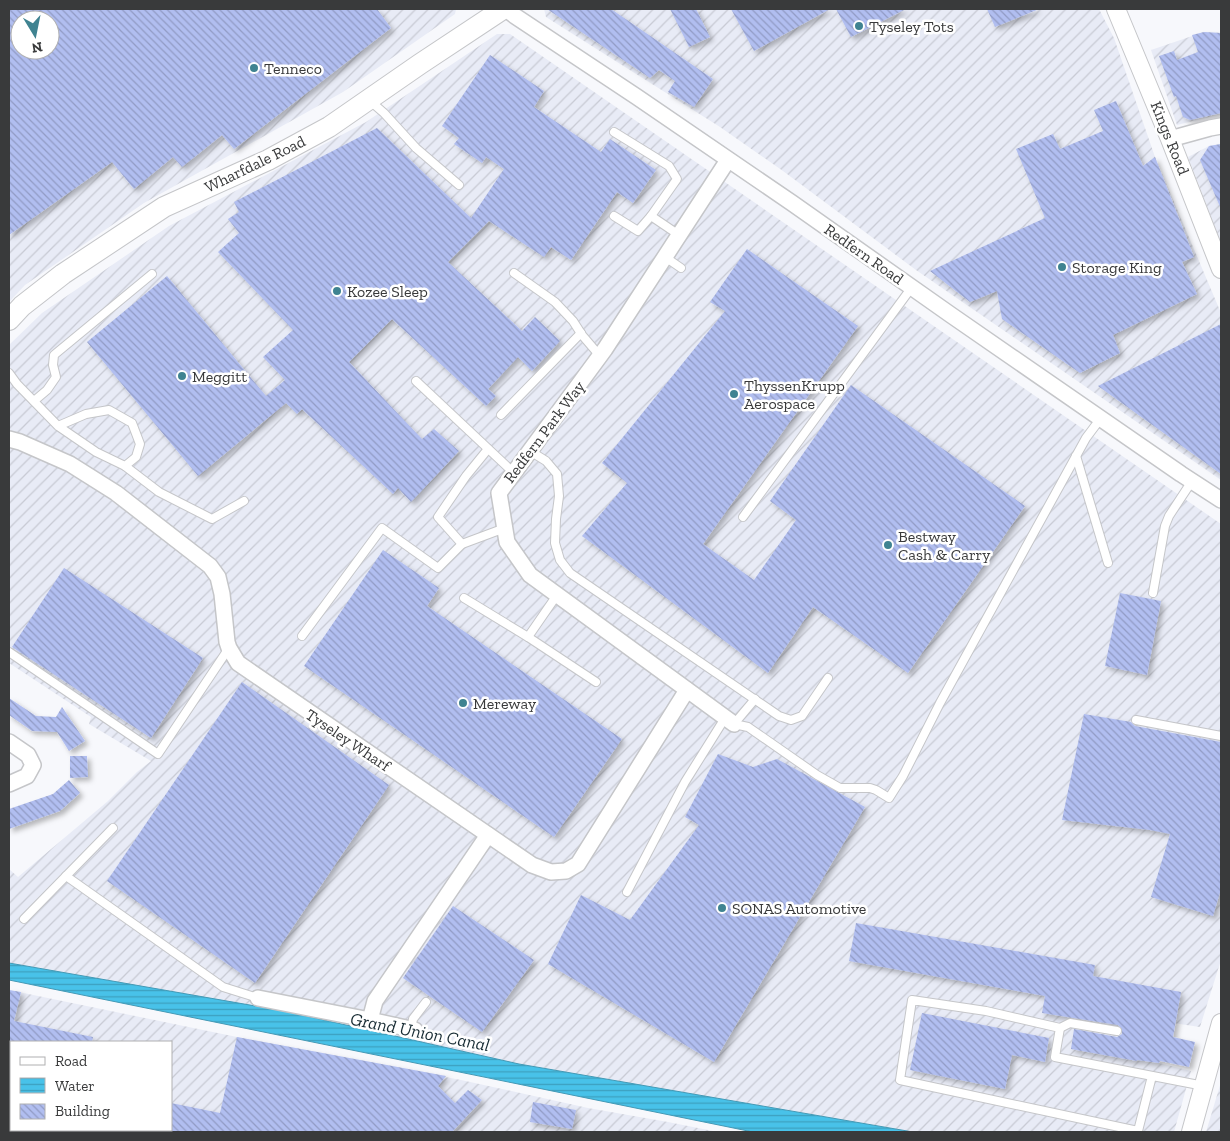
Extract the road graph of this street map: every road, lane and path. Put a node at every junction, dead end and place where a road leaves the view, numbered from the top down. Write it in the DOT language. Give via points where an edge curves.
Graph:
graph roads {
  1 [pos="504,9"];
  2 [pos="1116,9"];
  3 [pos="369,100"];
  4 [pos="1221,126"];
  5 [pos="614,132"];
  6 [pos="1170,139"];
  7 [pos="728,160"];
  8 [pos="459,185"];
  9 [pos="614,216"];
  10 [pos="651,216"];
  11 [pos="679,235"];
  12 [pos="665,258"];
  13 [pos="681,268"];
  14 [pos="1221,269"];
  15 [pos="514,273"];
  16 [pos="152,274"];
  17 [pos="912,288"];
  18 [pos="9,320"];
  19 [pos="580,333"];
  20 [pos="600,356"];
  21 [pos="9,373"];
  22 [pos="416,381"];
  23 [pos="34,402"];
  24 [pos="501,415"];
  25 [pos="1101,418"];
  26 [pos="58,426"];
  27 [pos="9,439"];
  28 [pos="488,449"];
  29 [pos="530,451"];
  30 [pos="1076,456"];
  31 [pos="125,466"];
  32 [pos="514,472"];
  33 [pos="1192,481"];
  34 [pos="1221,500"];
  35 [pos="244,502"];
  36 [pos="743,517"];
  37 [pos="505,528"];
  38 [pos="462,544"];
  39 [pos="1108,563"];
  40 [pos="1153,593"];
  41 [pos="557,594"];
  42 [pos="464,598"];
  43 [pos="302,636"];
  44 [pos="528,637"];
  45 [pos="229,648"];
  46 [pos="9,652"];
  47 [pos="828,678"];
  48 [pos="596,682"];
  49 [pos="687,690"];
  50 [pos="755,699"];
  51 [pos="1136,720"];
  52 [pos="729,721"];
  53 [pos="1221,736"];
  54 [pos="9,742"];
  55 [pos="9,784"];
  56 [pos="113,828"];
  57 [pos="488,835"];
  58 [pos="66,876"];
  59 [pos="627,892"];
  60 [pos="24,919"];
  61 [pos="258,998"];
  62 [pos="426,1002"];
  63 [pos="370,1020"];
  64 [pos="1221,1022"];
  65 [pos="1060,1028"];
  66 [pos="413,1029"];
  67 [pos="1118,1031"];
  68 [pos="1152,1076"];
  69 [pos="1204,1086"];
  70 [pos="1191,1132"];
  1 -- 3 [label="main road, Wharfdale Road"];
  1 -- 7 [label="street, Redfern Road"];
  2 -- 6 [label="street, Kings Road"];
  3 -- 8 [label="lane" via="416,148"];
  3 -- 18 [label="main road, Wharfdale Road" via="329,127 268,160 164,208 63,274"];
  4 -- 6 [label="street"];
  5 -- 10 [label="lane" via="668,166 676,179"];
  6 -- 14 [label="street, Kings Road"];
  7 -- 11 [label="street, Redfern Park Way"];
  7 -- 17 [label="street, Redfern Road"];
  9 -- 10 [label="lane" via="638,231"];
  10 -- 11 [label="lane"];
  11 -- 12 [label="street, Redfern Park Way"];
  12 -- 13 [label="lane"];
  12 -- 20 [label="street, Redfern Park Way"];
  15 -- 19 [label="lane" via="555,302"];
  16 -- 23 [label="lane" via="54,355 56,377"];
  17 -- 25 [label="street, Redfern Road"];
  17 -- 36 [label="lane"];
  19 -- 20 [label="lane"];
  19 -- 24 [label="lane"];
  20 -- 29 [label="street, Redfern Park Way"];
  21 -- 23 [label="lane"];
  22 -- 28 [label="lane"];
  23 -- 26 [label="lane"];
  25 -- 30 [label="lane"];
  25 -- 33 [label="street, Redfern Road"];
  26 -- 31 [label="lane" via="96,452"];
  26 -- 31 [label="lane" via="86,414 109,410 132,423 140,444 136,457"];
  27 -- 45 [label="street, Tyseley Wharf" via="85,473 210,566 218,577 222,594"];
  28 -- 32 [label="lane"];
  28 -- 38 [label="lane" via="438,517"];
  29 -- 32 [label="street, Redfern Park Way"];
  29 -- 50 [label="lane" via="546,461 557,474 556,543 560,560 570,573"];
  30 -- 39 [label="lane"];
  30 -- 52 [label="lane" via="889,798 870,788 840,788 748,726"];
  31 -- 35 [label="lane" via="159,492 212,519"];
  32 -- 37 [label="street, Redfern Park Way" via="499,493"];
  33 -- 34 [label="street, Redfern Road"];
  33 -- 40 [label="lane" via="1165,526"];
  37 -- 38 [label="lane"];
  37 -- 41 [label="street, Redfern Park Way" via="507,542 530,575"];
  38 -- 43 [label="lane" via="438,568 382,528"];
  41 -- 44 [label="lane"];
  41 -- 49 [label="street, Redfern Park Way"];
  42 -- 44 [label="lane"];
  44 -- 48 [label="lane"];
  45 -- 46 [label="lane" via="158,754"];
  45 -- 57 [label="street, Tyseley Wharf" via="238,663"];
  47 -- 50 [label="lane" via="802,716 791,720 779,716"];
  49 -- 52 [label="street, Redfern Park Way"];
  49 -- 57 [label="street, Tyseley Wharf" via="578,864 566,871 551,872 532,865"];
  50 -- 52 [label="lane"];
  51 -- 53 [label="lane"];
  52 -- 59 [label="lane" via="685,782"];
  54 -- 55 [label="street" via="28,755 33,765 27,776"];
  56 -- 58 [label="lane"];
  57 -- 63 [label="street" via="375,1001"];
  58 -- 60 [label="lane"];
  58 -- 61 [label="lane" via="223,987"];
  61 -- 63 [label="street"];
  62 -- 66 [label="lane" via="413,1019"];
  63 -- 66 [label="street"];
  64 -- 69 [label="street"];
  65 -- 67 [label="lane" via="1070,1023"];
  65 -- 68 [label="lane" via="1055,1057"];
  65 -- 68 [label="lane" via="912,1000 900,1080 1138,1131"];
  68 -- 69 [label="lane"];
  69 -- 70 [label="street"];
}
